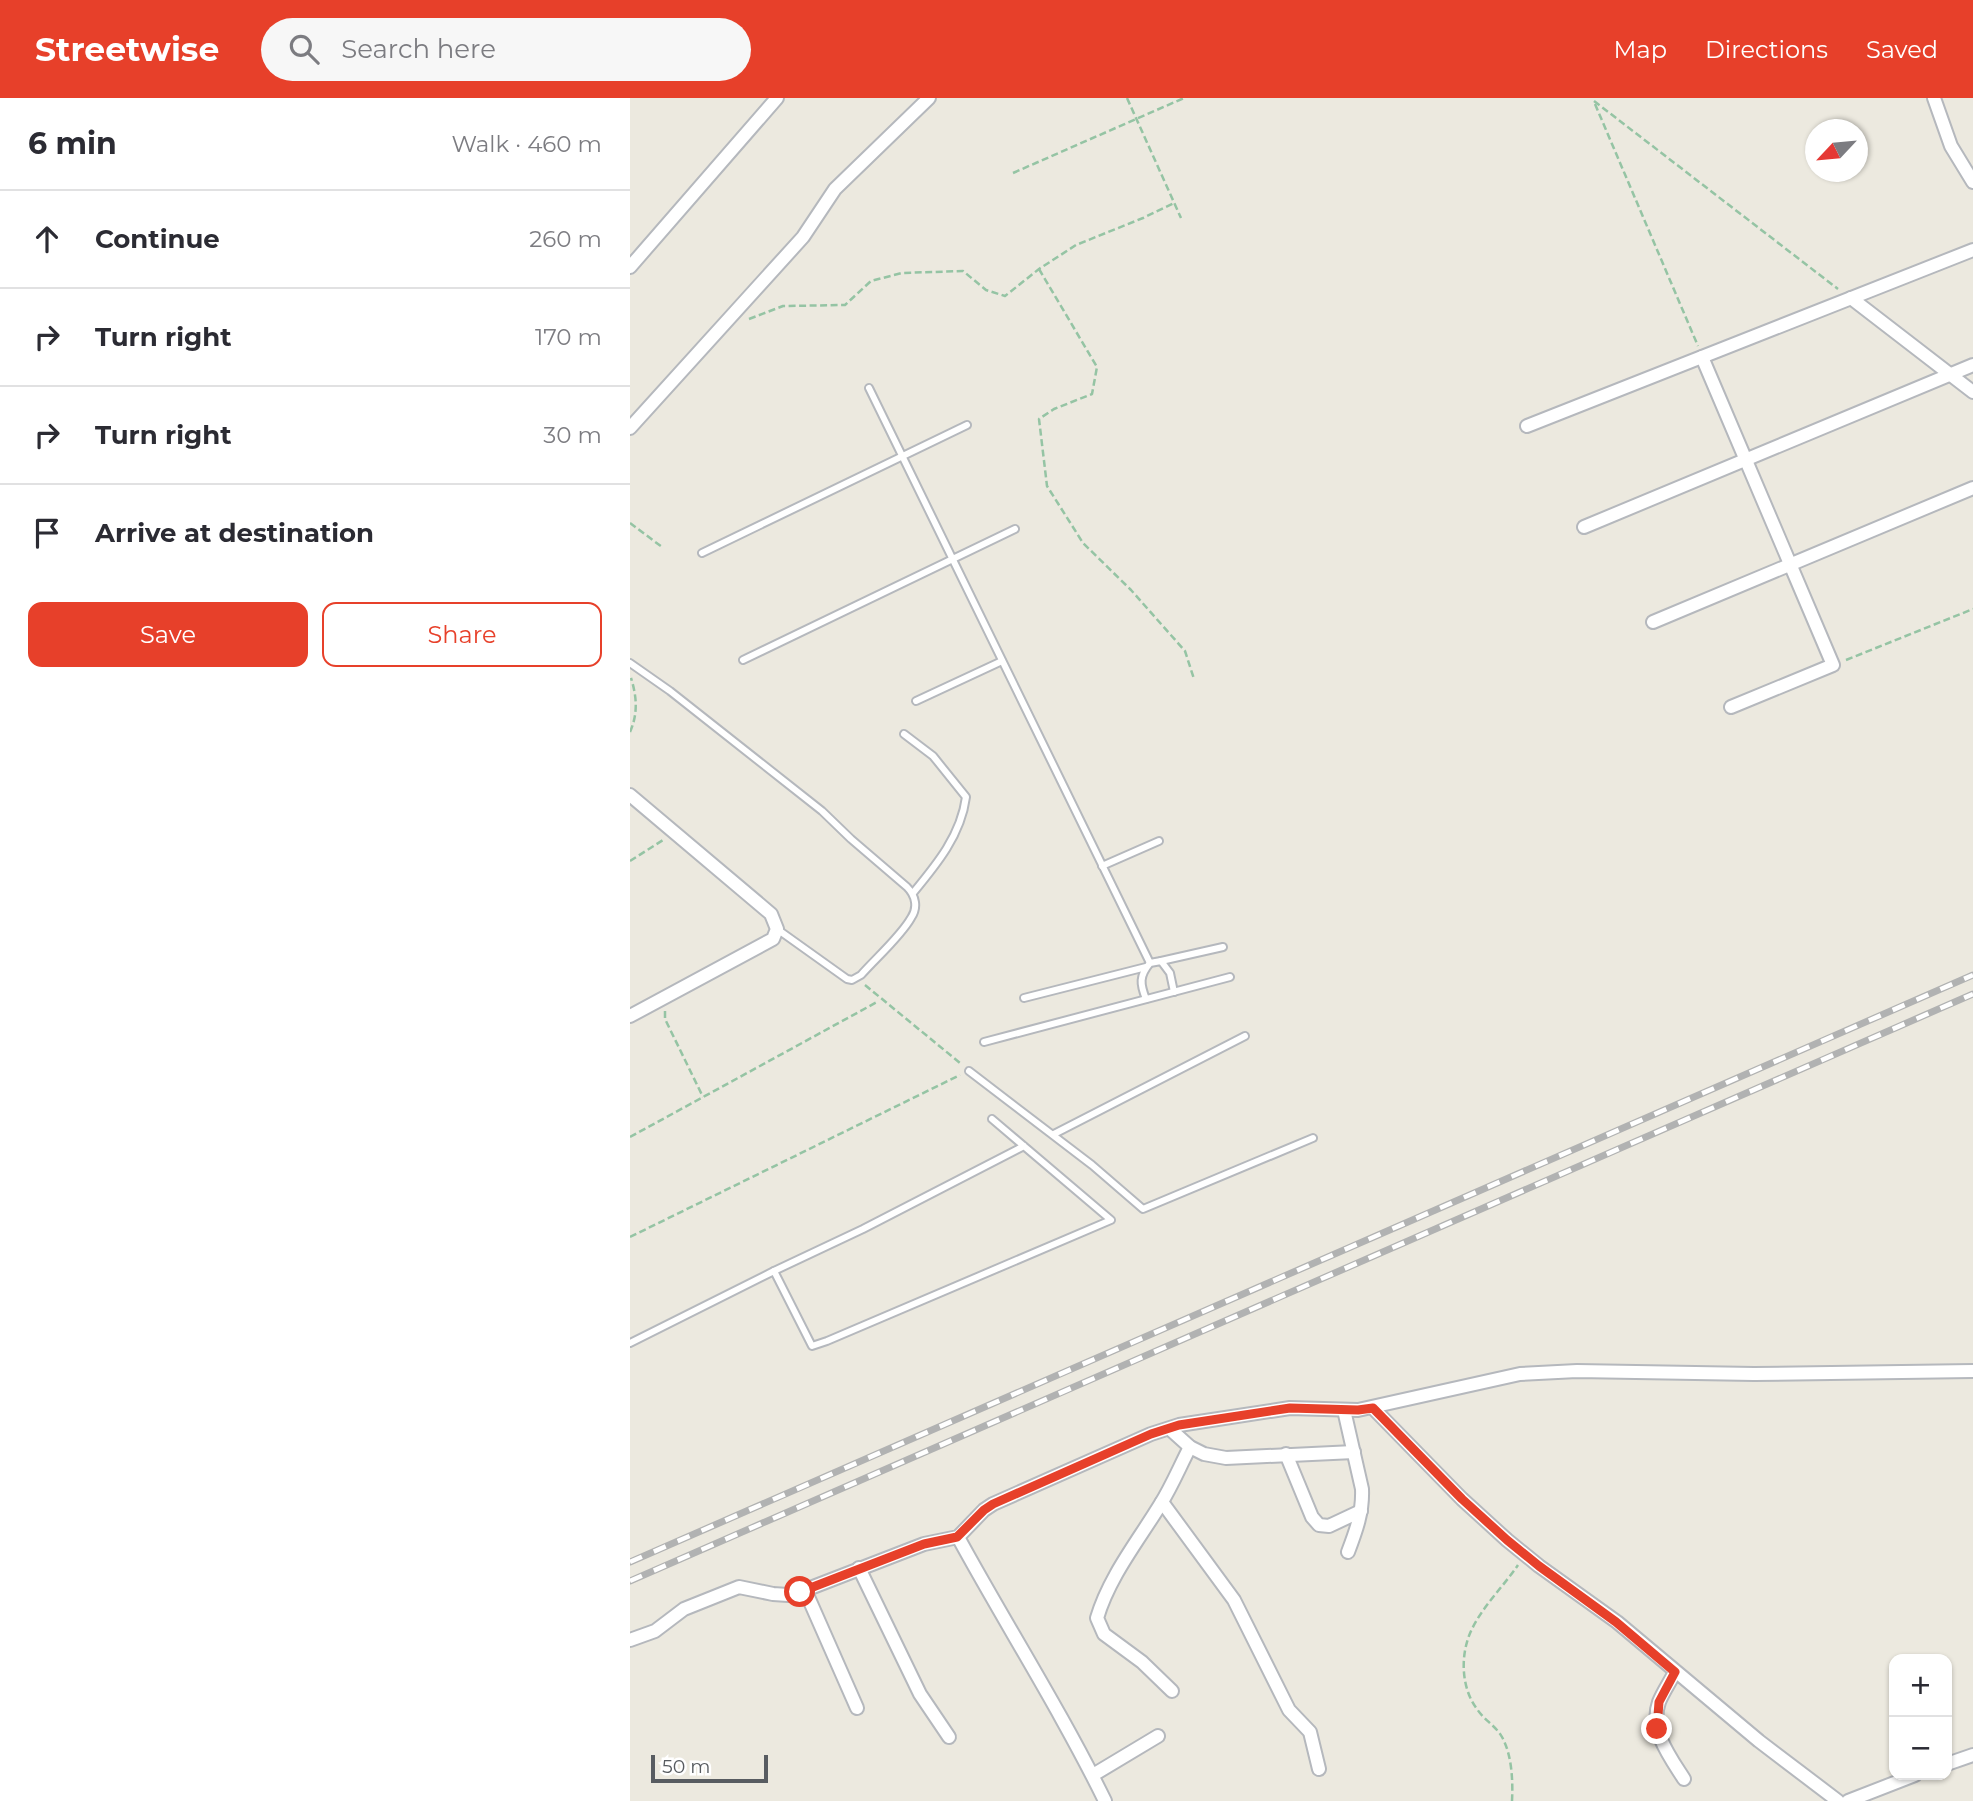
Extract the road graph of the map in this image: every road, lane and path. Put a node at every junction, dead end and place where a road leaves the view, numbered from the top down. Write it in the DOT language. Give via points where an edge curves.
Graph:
graph roads {
  1 [pos="777,98"];
  2 [pos="929,98"];
  3 [pos="1127,98"];
  4 [pos="1184,98"];
  5 [pos="1934,98"];
  6 [pos="1136,119"];
  7 [pos="1013,173"];
  8 [pos="1973,182"];
  9 [pos="1174,203"];
  10 [pos="1181,218"];
  11 [pos="1973,250"];
  12 [pos="630,267"];
  13 [pos="1038,269"];
  14 [pos="1851,298"];
  15 [pos="725,323"];
  16 [pos="1702,357"];
  17 [pos="1973,365"];
  18 [pos="1950,374"];
  19 [pos="869,388"];
  20 [pos="1973,392"];
  21 [pos="967,425"];
  22 [pos="1527,426"];
  23 [pos="630,428"];
  24 [pos="902,456"];
  25 [pos="1746,459"];
  26 [pos="1973,488"];
  27 [pos="630,523"];
  28 [pos="1584,527"];
  29 [pos="1015,529"];
  30 [pos="662,547"];
  31 [pos="702,553"];
  32 [pos="952,558"];
  33 [pos="1791,564"];
  34 [pos="1973,609"];
  35 [pos="1653,622"];
  36 [pos="743,660"];
  37 [pos="1002,661"];
  38 [pos="630,663"];
  39 [pos="1833,665"];
  40 [pos="630,674"];
  41 [pos="1194,678"];
  42 [pos="916,701"];
  43 [pos="1731,707"];
  44 [pos="630,732"];
  45 [pos="904,734"];
  46 [pos="630,795"];
  47 [pos="675,833"];
  48 [pos="1160,841"];
  49 [pos="630,861"];
  50 [pos="1102,866"];
  51 [pos="913,893"];
  52 [pos="777,929"];
  53 [pos="1223,947"];
  54 [pos="1161,961"];
  55 [pos="1148,965"];
  56 [pos="1230,977"];
  57 [pos="856,978"];
  58 [pos="1174,992"];
  59 [pos="665,998"];
  60 [pos="1024,998"];
  61 [pos="1146,999"];
  62 [pos="877,1002"];
  63 [pos="630,1016"];
  64 [pos="1245,1036"];
  65 [pos="984,1042"];
  66 [pos="968,1071"];
  67 [pos="703,1097"];
  68 [pos="992,1119"];
  69 [pos="1054,1135"];
  70 [pos="630,1137"];
  71 [pos="1313,1138"];
  72 [pos="1024,1146"];
  73 [pos="630,1237"];
  74 [pos="774,1271"];
  75 [pos="630,1343"];
  76 [pos="1973,1371"];
  77 [pos="1373,1408"];
  78 [pos="1344,1410"];
  79 [pos="1170,1429"];
  80 [pos="1190,1447"];
  81 [pos="1354,1452"];
  82 [pos="1286,1454"];
  83 [pos="1162,1502"];
  84 [pos="1361,1511"];
  85 [pos="957,1537"];
  86 [pos="1348,1552"];
  87 [pos="1525,1555"];
  88 [pos="859,1568"];
  89 [pos="805,1590"];
  90 [pos="630,1640"];
  91 [pos="1675,1672"];
  92 [pos="1172,1691"];
  93 [pos="857,1709"];
  94 [pos="1158,1736"];
  95 [pos="949,1737"];
  96 [pos="1973,1755"];
  97 [pos="1952,1762"];
  98 [pos="1319,1769"];
  99 [pos="1093,1775"];
  100 [pos="1684,1779"];
  101 [pos="1902,1780"];
  102 [pos="1105,1801"];
  103 [pos="1512,1801"];
  104 [pos="1838,1801"];
  105 [pos="1848,1801"];
  1 -- 12 [label="street"];
  2 -- 15 [label="street" via="835,190 803,237"];
  3 -- 6 [label="path"];
  4 -- 6 [label="path"];
  5 -- 8 [label="street" via="1951,146"];
  6 -- 7 [label="path"];
  6 -- 9 [label="path"];
  9 -- 10 [label="path"];
  9 -- 13 [label="path" via="1076,245"];
  11 -- 14 [label="street"];
  13 -- 15 [label="path" via="1005,296 986,290 963,271 902,273 871,281 845,305 783,306"];
  13 -- 41 [label="path" via="1097,367 1093,394 1039,419 1047,486 1083,543 1185,651"];
  14 -- 16 [label="street"];
  14 -- 16 [label="path" via="1594,101"];
  14 -- 18 [label="street"];
  15 -- 23 [label="street"];
  16 -- 22 [label="street"];
  16 -- 25 [label="street"];
  17 -- 18 [label="street"];
  18 -- 20 [label="street"];
  18 -- 25 [label="street"];
  19 -- 24 [label="lane"];
  21 -- 24 [label="lane"];
  24 -- 31 [label="lane"];
  24 -- 32 [label="lane"];
  25 -- 28 [label="street"];
  25 -- 33 [label="street"];
  26 -- 33 [label="street"];
  27 -- 30 [label="path"];
  29 -- 32 [label="lane"];
  32 -- 36 [label="lane"];
  32 -- 37 [label="lane"];
  33 -- 35 [label="street"];
  33 -- 39 [label="street"];
  34 -- 39 [label="path"];
  37 -- 42 [label="lane"];
  37 -- 50 [label="lane"];
  38 -- 51 [label="lane" via="822,811"];
  39 -- 43 [label="street"];
  40 -- 44 [label="path" via="637,711"];
  45 -- 51 [label="lane" via="933,756 966,797 964,814 948,848"];
  46 -- 47 [label="street"];
  47 -- 49 [label="path"];
  47 -- 52 [label="street" via="771,914"];
  48 -- 50 [label="lane"];
  50 -- 55 [label="lane"];
  51 -- 57 [label="lane" via="912,917"];
  52 -- 57 [label="lane" via="847,979"];
  52 -- 59 [label="street" via="773,939"];
  53 -- 54 [label="lane"];
  54 -- 55 [label="lane"];
  54 -- 58 [label="lane" via="1170,973"];
  55 -- 60 [label="lane"];
  55 -- 61 [label="lane" via="1140,975"];
  56 -- 58 [label="lane"];
  57 -- 66 [label="path"];
  58 -- 61 [label="lane"];
  59 -- 63 [label="street"];
  59 -- 67 [label="path" via="665,1019"];
  61 -- 65 [label="lane"];
  62 -- 67 [label="path"];
  64 -- 69 [label="lane"];
  66 -- 69 [label="lane"];
  66 -- 73 [label="path"];
  67 -- 70 [label="path"];
  68 -- 72 [label="lane"];
  69 -- 71 [label="lane" via="1143,1209"];
  72 -- 74 [label="lane"];
  72 -- 74 [label="lane" via="1111,1220 812,1346"];
  74 -- 75 [label="lane"];
  76 -- 77 [label="street" via="1520,1374"];
  77 -- 78 [label="street"];
  77 -- 87 [label="street" via="1462,1499"];
  78 -- 79 [label="street" via="1259,1411"];
  78 -- 81 [label="street"];
  79 -- 80 [label="street"];
  79 -- 85 [label="street" via="993,1504"];
  80 -- 82 [label="street" via="1226,1458"];
  80 -- 83 [label="street"];
  81 -- 82 [label="street"];
  81 -- 84 [label="street" via="1362,1489"];
  82 -- 84 [label="street" via="1319,1525 1329,1526"];
  83 -- 92 [label="street" via="1137,1539 1097,1618 1104,1634"];
  83 -- 98 [label="street" via="1234,1600 1289,1710 1310,1732"];
  84 -- 86 [label="street"];
  85 -- 88 [label="street"];
  85 -- 99 [label="street"];
  87 -- 91 [label="street"];
  87 -- 103 [label="path" via="1479,1617 1463,1660 1477,1709 1504,1740"];
  88 -- 89 [label="street"];
  88 -- 95 [label="street" via="920,1693"];
  89 -- 90 [label="street" via="788,1595 747,1587 731,1589"];
  89 -- 93 [label="street"];
  91 -- 100 [label="street" via="1659,1702 1657,1729"];
  91 -- 104 [label="street"];
  94 -- 99 [label="street"];
  96 -- 97 [label="street"];
  99 -- 102 [label="street"];
  101 -- 105 [label="street"];
}
